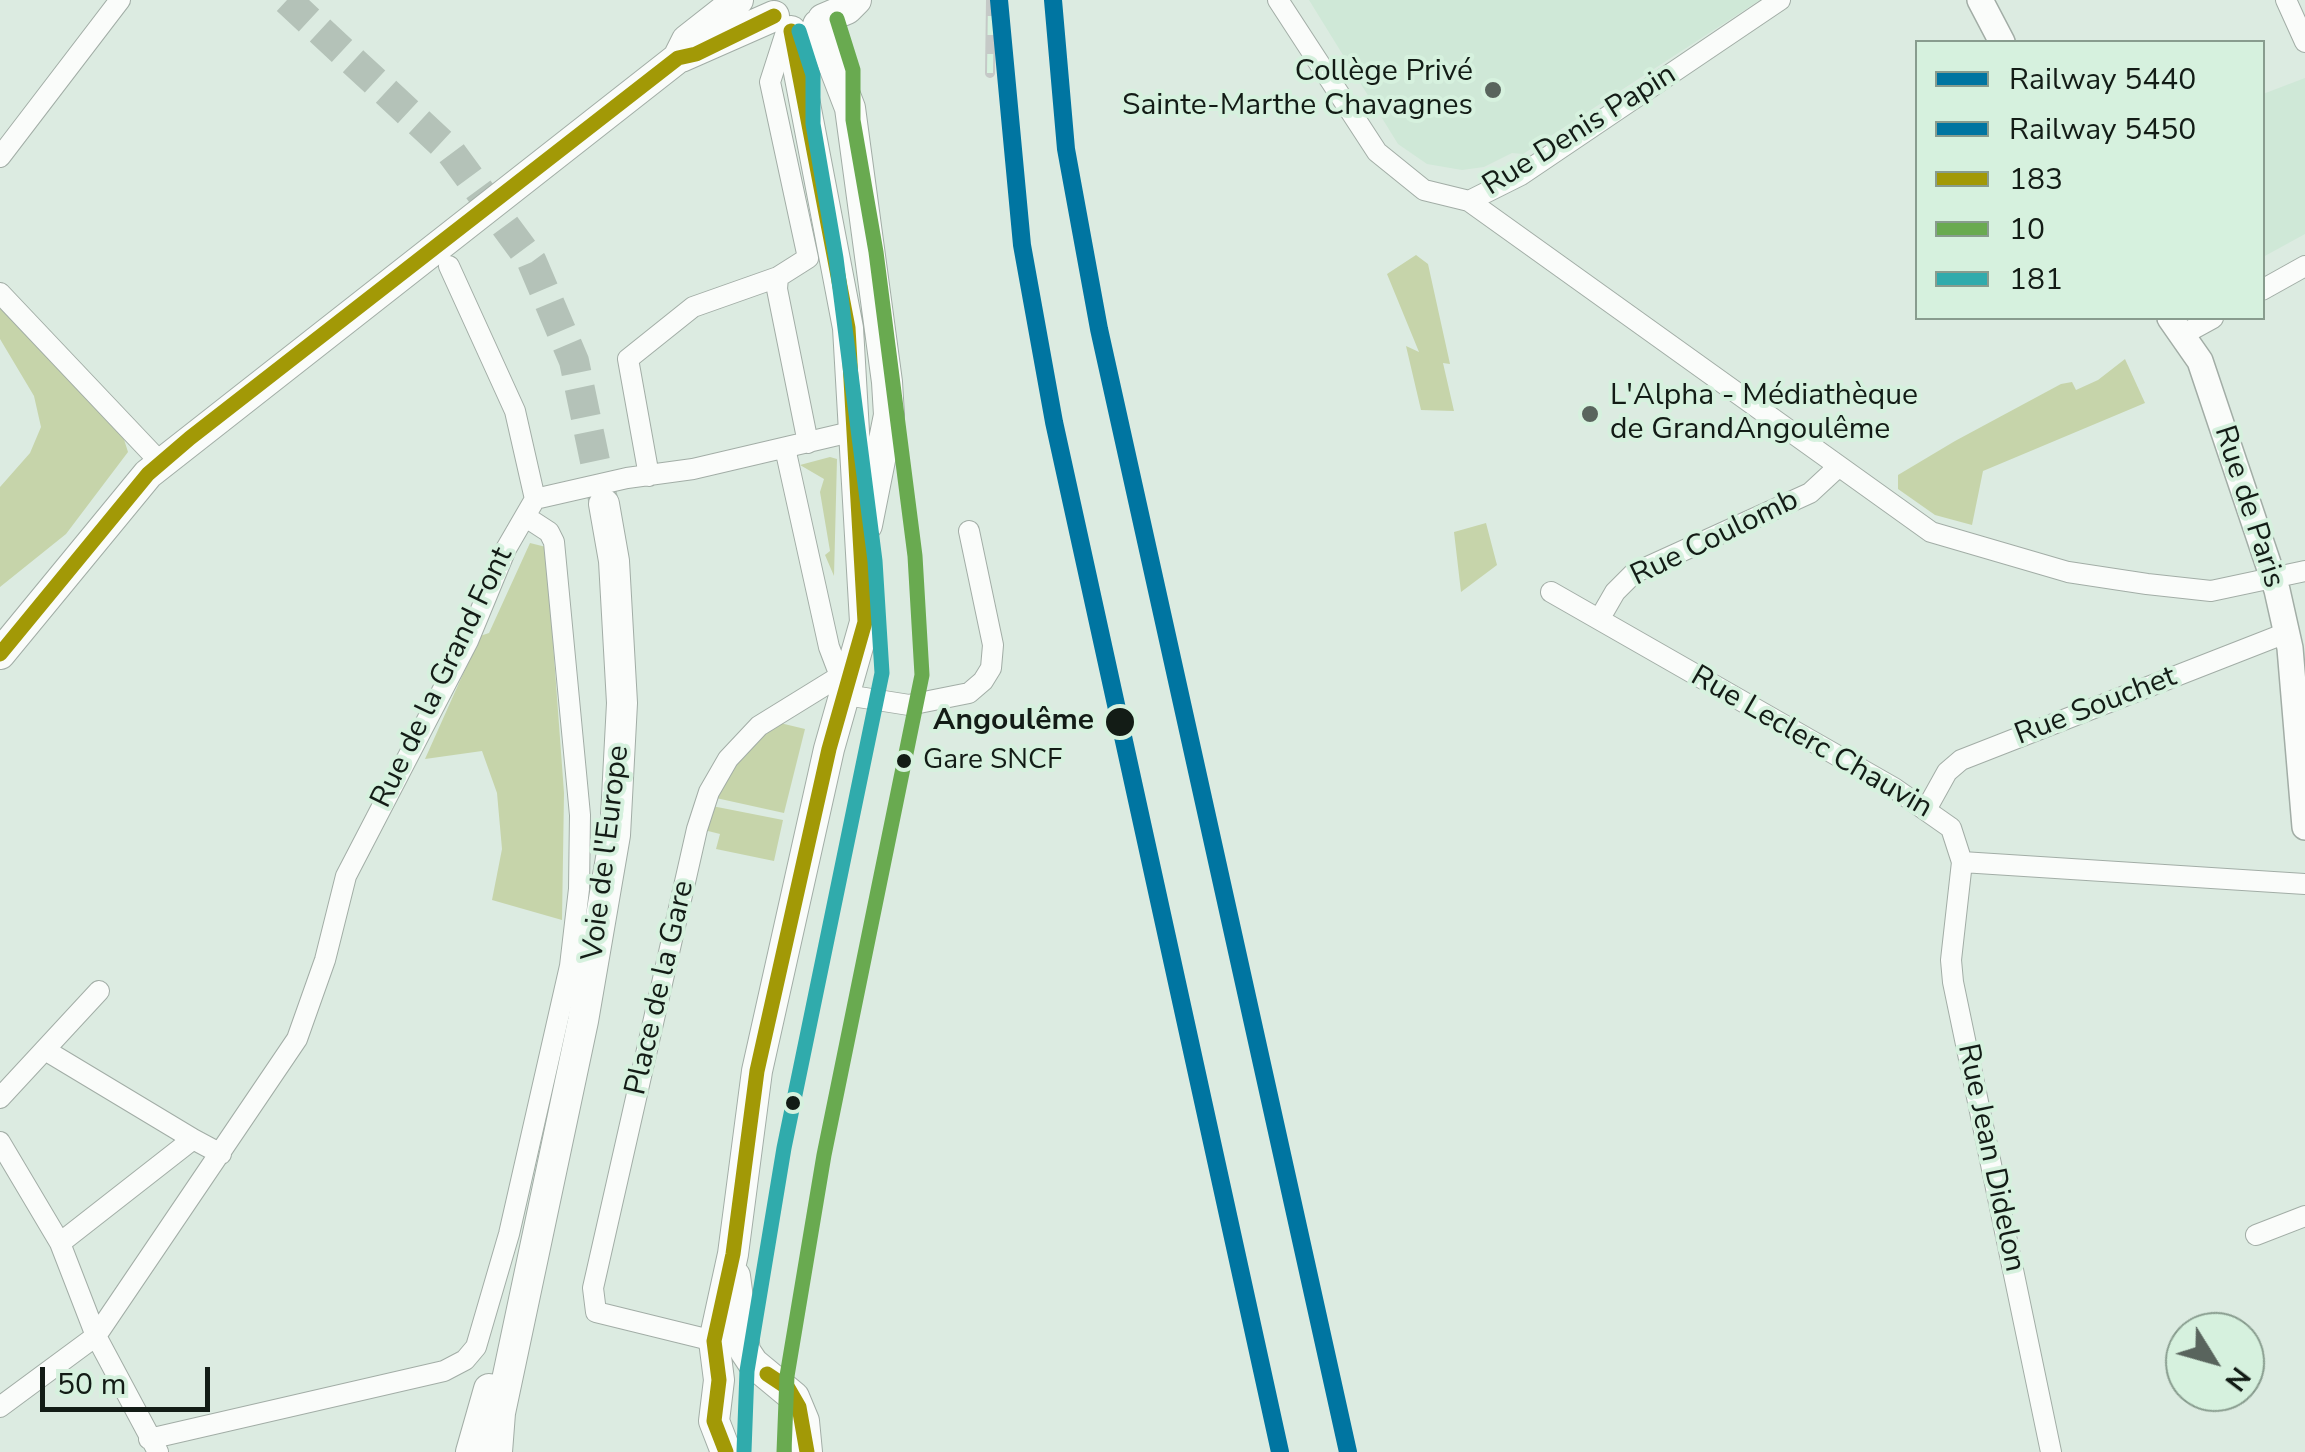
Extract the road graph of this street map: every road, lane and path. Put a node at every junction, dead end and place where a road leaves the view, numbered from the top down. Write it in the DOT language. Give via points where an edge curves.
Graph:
graph roads {
  1 [pos="120,0"];
  2 [pos="738,0"];
  3 [pos="856,0"];
  4 [pos="1278,0"];
  5 [pos="1780,0"];
  6 [pos="1980,0"];
  7 [pos="2286,0"];
  8 [pos="799,17"];
  9 [pos="2001,40"];
  10 [pos="2305,42"];
  11 [pos="678,58"];
  12 [pos="0,158"];
  13 [pos="1469,201"];
  14 [pos="449,266"];
  15 [pos="2305,266"];
  16 [pos="778,277"];
  17 [pos="2265,288"];
  18 [pos="0,293"];
  19 [pos="2204,320"];
  20 [pos="2176,326"];
  21 [pos="855,432"];
  22 [pos="808,443"];
  23 [pos="786,448"];
  24 [pos="161,463"];
  25 [pos="1837,468"];
  26 [pos="648,476"];
  27 [pos="604,504"];
  28 [pos="530,508"];
  29 [pos="969,531"];
  30 [pos="864,537"];
  31 [pos="2305,571"];
  32 [pos="2272,577"];
  33 [pos="1551,592"];
  34 [pos="1600,618"];
  35 [pos="2286,633"];
  36 [pos="0,654"];
  37 [pos="845,684"];
  38 [pos="1927,808"];
  39 [pos="2305,827"];
  40 [pos="1962,862"];
  41 [pos="2305,884"];
  42 [pos="99,991"];
  43 [pos="45,1050"];
  44 [pos="0,1098"];
  45 [pos="193,1139"];
  46 [pos="0,1142"];
  47 [pos="221,1154"];
  48 [pos="544,1199"];
  49 [pos="2305,1216"];
  50 [pos="2256,1234"];
  51 [pos="60,1243"];
  52 [pos="733,1254"];
  53 [pos="96,1336"];
  54 [pos="714,1340"];
  55 [pos="768,1374"];
  56 [pos="719,1396"];
  57 [pos="0,1407"];
  58 [pos="154,1445"];
  59 [pos="471,1452"];
  60 [pos="497,1452"];
  61 [pos="726,1452"];
  62 [pos="807,1452"];
  63 [pos="2051,1452"];
  1 -- 12 [label="street"];
  2 -- 11 [label="main road" via="687,40"];
  3 -- 8 [label="main road" via="848,9"];
  4 -- 13 [label="street, Rue Denis Papin" via="1376,152 1424,190"];
  5 -- 13 [label="street, Rue Denis Papin" via="1521,174"];
  6 -- 9 [label="street"];
  7 -- 10 [label="street"];
  8 -- 11 [label="main road"];
  8 -- 16 [label="street" via="770,82 808,258"];
  8 -- 21 [label="main road" via="848,328"];
  8 -- 30 [label="main road" via="850,108 887,382 889,415"];
  11 -- 24 [label="main road"];
  13 -- 25 [label="street"];
  14 -- 28 [label="street" via="515,411"];
  15 -- 17 [label="street"];
  16 -- 22 [label="street"];
  16 -- 26 [label="street" via="692,308 628,359"];
  18 -- 24 [label="street"];
  19 -- 20 [label="street"];
  20 -- 32 [label="street, Rue de Paris" via="2200,362"];
  21 -- 22 [label="street"];
  21 -- 30 [label="main road"];
  22 -- 23 [label="street"];
  23 -- 26 [label="street"];
  23 -- 37 [label="street" via="828,647"];
  24 -- 36 [label="main road"];
  25 -- 32 [label="street" via="1931,532 2068,572 2211,591"];
  25 -- 34 [label="street, Rue Coulomb" via="1810,492 1634,573"];
  26 -- 28 [label="street"];
  27 -- 48 [label="main road, Voie de l'Europe" via="620,637 616,819 583,1021"];
  28 -- 47 [label="street, Rue de la Grand Font" via="346,876 297,1039"];
  28 -- 58 [label="street" via="554,542 580,815 579,888 570,966 476,1347 444,1371"];
  29 -- 37 [label="street" via="993,645 983,681 969,693 909,705"];
  30 -- 37 [label="main road" via="865,622"];
  31 -- 32 [label="street"];
  32 -- 35 [label="street, Rue de Paris"];
  33 -- 34 [label="street, Rue Leclerc Chauvin"];
  34 -- 38 [label="street, Rue Leclerc Chauvin"];
  35 -- 38 [label="street, Rue Souchet" via="1961,760"];
  35 -- 39 [label="street, Rue de Paris"];
  37 -- 52 [label="main road" via="757,1071"];
  37 -- 54 [label="street, Place de la Gare" via="777,714 743,741 701,814 593,1288 596,1312"];
  38 -- 40 [label="street, Rue Leclerc Chauvin" via="1950,828"];
  40 -- 41 [label="street"];
  40 -- 63 [label="street, Rue Jean Didelon" via="1952,982"];
  42 -- 43 [label="street"];
  43 -- 44 [label="street"];
  43 -- 45 [label="street"];
  45 -- 47 [label="street"];
  45 -- 51 [label="street"];
  46 -- 51 [label="street"];
  47 -- 53 [label="street, Rue de la Grand Font"];
  48 -- 59 [label="main road, Voie de l'Europe"];
  48 -- 60 [label="main road, Voie de l'Europe"];
  49 -- 50 [label="street"];
  51 -- 53 [label="street"];
  52 -- 54 [label="main road"];
  52 -- 55 [label="main road" via="740,1336 753,1364"];
  53 -- 57 [label="street, Rue de la Grand Font"];
  53 -- 58 [label="street"];
  54 -- 56 [label="main road"];
  55 -- 56 [label="main road" via="734,1380"];
  55 -- 62 [label="main road" via="799,1407"];
  56 -- 61 [label="main road" via="714,1421"];
}
